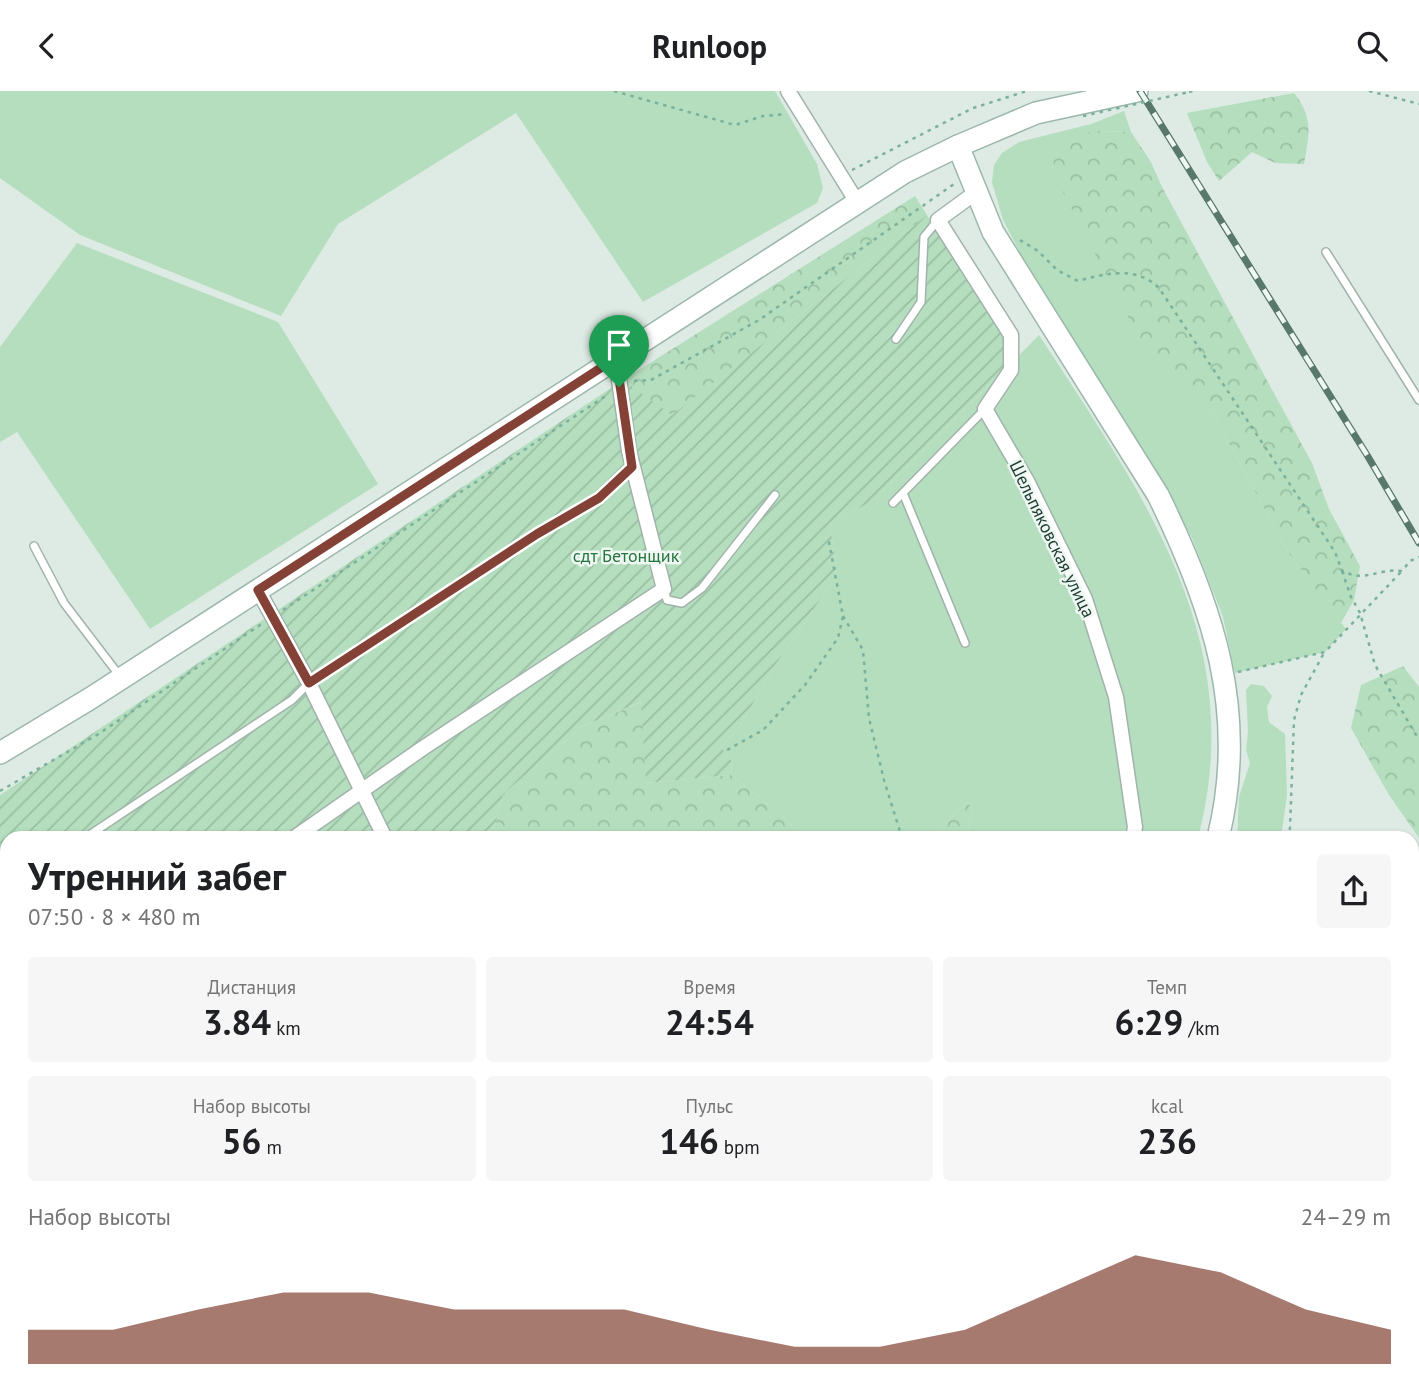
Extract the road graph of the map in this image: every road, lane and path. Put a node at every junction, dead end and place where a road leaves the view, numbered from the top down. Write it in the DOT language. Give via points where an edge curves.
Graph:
graph roads {
  1 [pos="614,91"];
  2 [pos="788,91"];
  3 [pos="1027,91"];
  4 [pos="1137,91"];
  5 [pos="1369,91"];
  6 [pos="1191,92"];
  7 [pos="1419,104"];
  8 [pos="1081,110"];
  9 [pos="803,116"];
  10 [pos="958,146"];
  11 [pos="840,176"];
  12 [pos="971,183"];
  13 [pos="856,202"];
  14 [pos="938,220"];
  15 [pos="993,232"];
  16 [pos="1326,252"];
  17 [pos="897,339"];
  18 [pos="616,358"];
  19 [pos="619,387"];
  20 [pos="1419,400"];
  21 [pos="985,409"];
  22 [pos="632,467"];
  23 [pos="903,493"];
  24 [pos="775,495"];
  25 [pos="893,503"];
  26 [pos="828,537"];
  27 [pos="34,546"];
  28 [pos="1419,557"];
  29 [pos="1342,571"];
  30 [pos="1402,571"];
  31 [pos="664,589"];
  32 [pos="258,590"];
  33 [pos="1360,613"];
  34 [pos="273,616"];
  35 [pos="843,616"];
  36 [pos="965,643"];
  37 [pos="1325,652"];
  38 [pos="1224,676"];
  39 [pos="121,679"];
  40 [pos="309,683"];
  41 [pos="1419,740"];
  42 [pos="727,750"];
  43 [pos="0,753"];
  44 [pos="0,791"];
  45 [pos="363,791"];
  46 [pos="96,831"];
  47 [pos="304,831"];
  48 [pos="382,831"];
  49 [pos="900,831"];
  50 [pos="1134,831"];
  51 [pos="1219,831"];
  52 [pos="1289,831"];
  1 -- 9 [label="path" via="735,125 763,116"];
  2 -- 9 [label="street"];
  3 -- 11 [label="path" via="973,108"];
  4 -- 8 [label="main road"];
  5 -- 7 [label="path"];
  6 -- 8 [label="path, bridge"];
  8 -- 10 [label="main road" via="1036,113"];
  9 -- 11 [label="street"];
  10 -- 12 [label="main road"];
  10 -- 13 [label="main road"];
  11 -- 13 [label="street"];
  12 -- 14 [label="street"];
  12 -- 15 [label="main road"];
  12 -- 19 [label="path" via="759,320 651,380 629,381"];
  13 -- 18 [label="main road"];
  14 -- 17 [label="lane" via="924,237 921,302"];
  14 -- 21 [label="street" via="1011,335 1011,370"];
  15 -- 29 [label="path" via="1038,251 1057,270 1078,281 1125,273 1150,278 1335,552"];
  15 -- 38 [label="main road" via="1158,495 1201,590"];
  16 -- 20 [label="lane"];
  18 -- 19 [label="street"];
  18 -- 32 [label="main road"];
  19 -- 22 [label="street"];
  19 -- 34 [label="path"];
  21 -- 23 [label="lane"];
  21 -- 50 [label="street, Шельпяковская улица" via="1027,481 1085,599 1115,697"];
  22 -- 31 [label="street"];
  22 -- 40 [label="lane" via="599,498"];
  23 -- 25 [label="lane"];
  23 -- 36 [label="lane"];
  24 -- 31 [label="lane" via="702,588 682,603 667,600"];
  26 -- 35 [label="path"];
  27 -- 39 [label="lane" via="64,603"];
  28 -- 30 [label="path"];
  29 -- 30 [label="path" via="1356,577"];
  29 -- 33 [label="path"];
  30 -- 33 [label="path"];
  31 -- 45 [label="street"];
  32 -- 34 [label="street"];
  32 -- 39 [label="main road"];
  33 -- 37 [label="path"];
  33 -- 41 [label="path" via="1375,665"];
  34 -- 40 [label="street"];
  34 -- 44 [label="path" via="100,733"];
  35 -- 42 [label="path" via="838,638 805,685 762,730"];
  35 -- 49 [label="path" via="863,650 869,718"];
  37 -- 38 [label="path"];
  37 -- 52 [label="path" via="1301,695 1294,720"];
  38 -- 51 [label="main road" via="1228,775"];
  39 -- 43 [label="main road"];
  40 -- 45 [label="street"];
  40 -- 46 [label="lane" via="292,700"];
  45 -- 47 [label="street"];
  45 -- 48 [label="street"];
}
